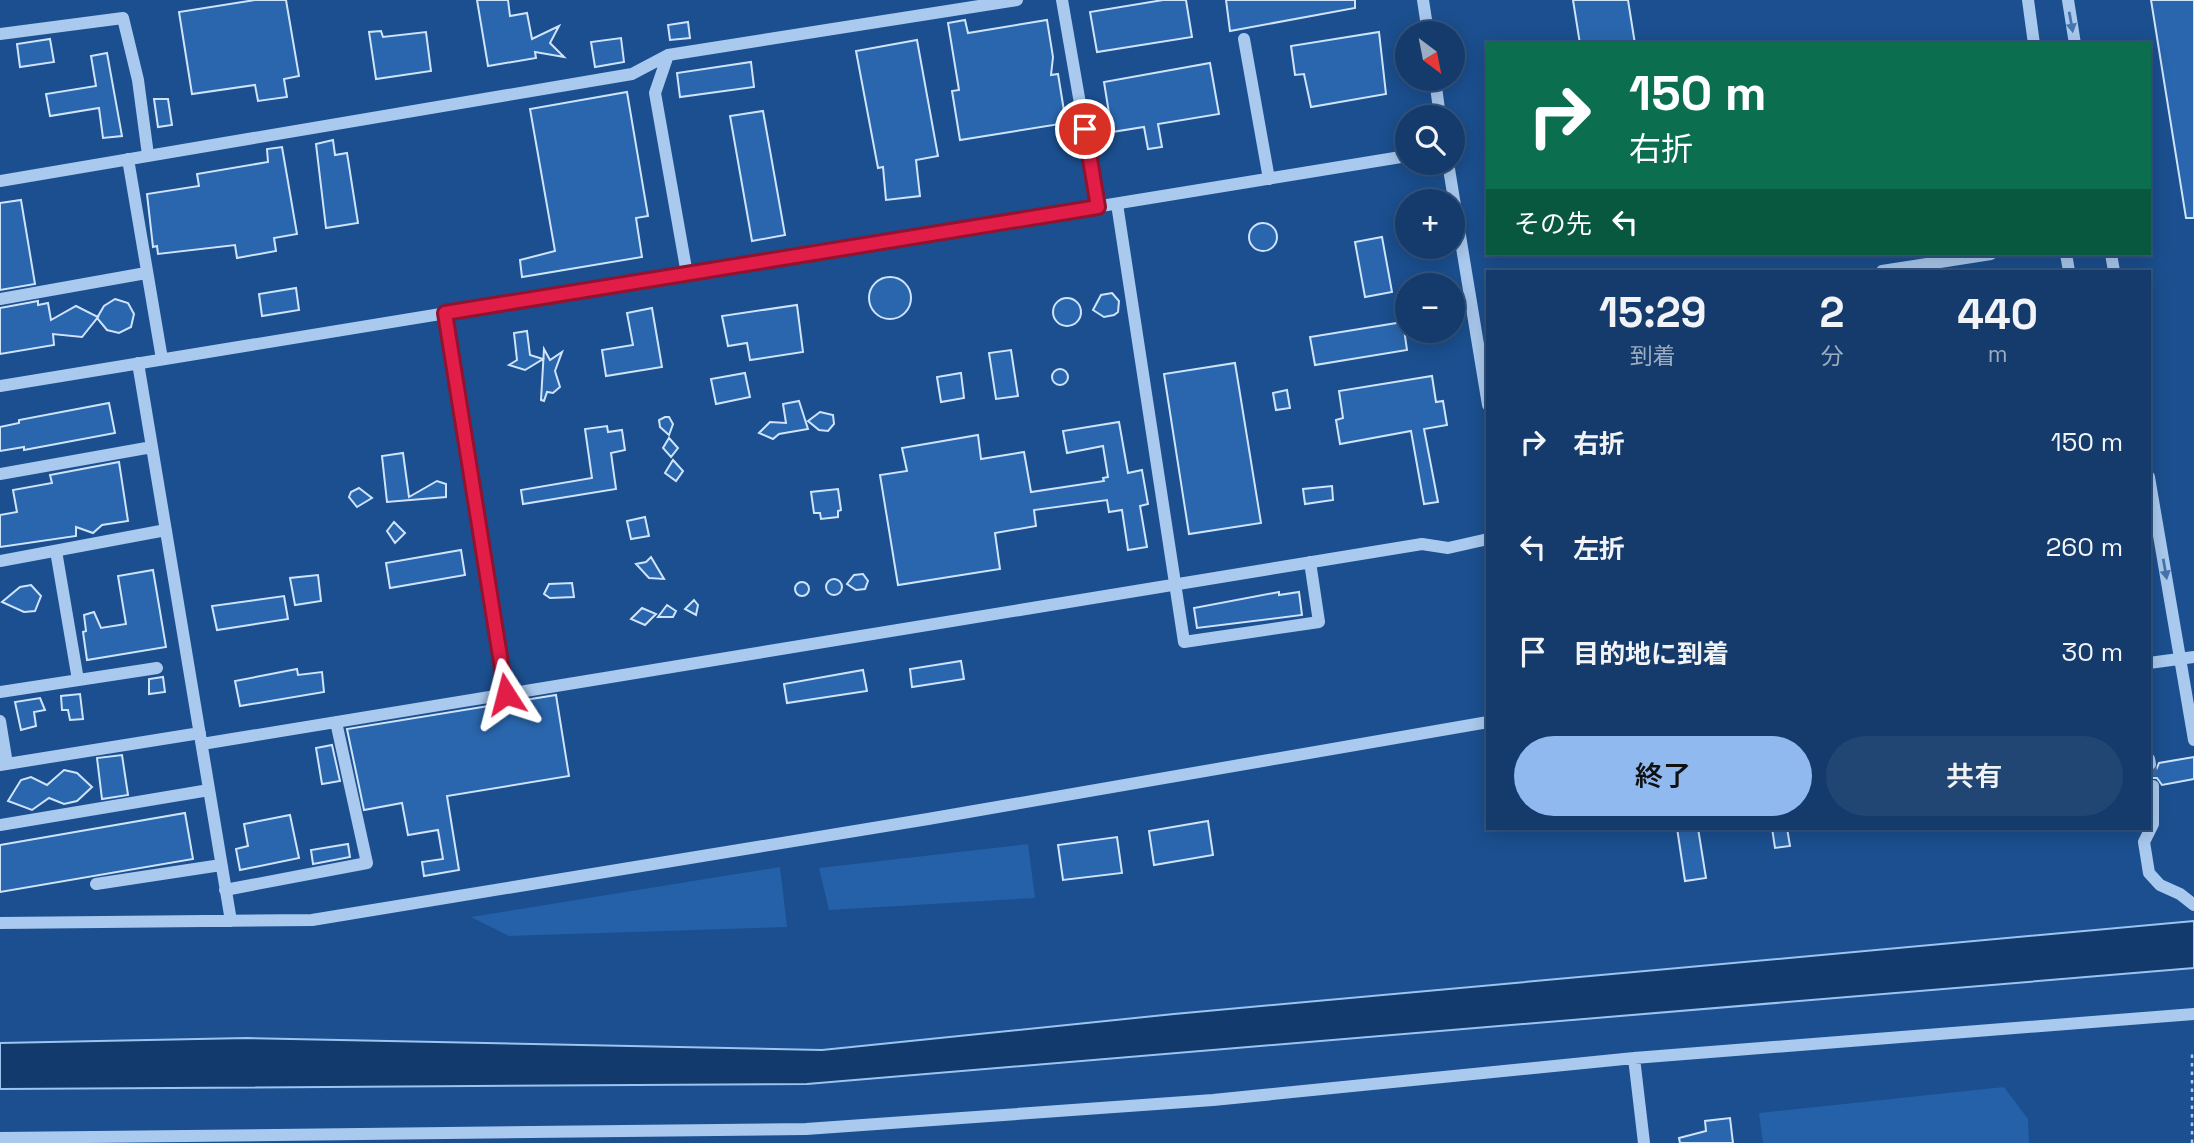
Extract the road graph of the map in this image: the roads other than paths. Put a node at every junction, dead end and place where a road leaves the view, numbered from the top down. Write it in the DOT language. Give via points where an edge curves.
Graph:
graph roads {
  1 [pos="1017,0"];
  2 [pos="1062,0"];
  3 [pos="1423,0"];
  4 [pos="2028,0"];
  5 [pos="2068,0"];
  6 [pos="1426,21"];
  7 [pos="0,34"];
  8 [pos="1244,39"];
  9 [pos="2034,42"];
  10 [pos="2075,42"];
  11 [pos="668,55"];
  12 [pos="148,155"];
  13 [pos="1395,158"];
  14 [pos="128,159"];
  15 [pos="1450,175"];
  16 [pos="1269,179"];
  17 [pos="0,181"];
  18 [pos="1117,204"];
  19 [pos="1098,207"];
  20 [pos="1979,256"];
  21 [pos="1888,270"];
  22 [pos="146,273"];
  23 [pos="687,274"];
  24 [pos="0,299"];
  25 [pos="445,313"];
  26 [pos="1483,338"];
  27 [pos="162,359"];
  28 [pos="138,363"];
  29 [pos="1486,378"];
  30 [pos="0,386"];
  31 [pos="152,447"];
  32 [pos="0,474"];
  33 [pos="2151,489"];
  34 [pos="166,530"];
  35 [pos="1486,539"];
  36 [pos="56,551"];
  37 [pos="0,561"];
  38 [pos="1310,562"];
  39 [pos="1174,584"];
  40 [pos="2194,657"];
  41 [pos="2180,659"];
  42 [pos="2151,663"];
  43 [pos="157,668"];
  44 [pos="78,680"];
  45 [pos="0,692"];
  46 [pos="506,694"];
  47 [pos="0,721"];
  48 [pos="336,722"];
  49 [pos="1486,722"];
  50 [pos="201,738"];
  51 [pos="2194,740"];
  52 [pos="3,764"];
  53 [pos="2153,786"];
  54 [pos="209,790"];
  55 [pos="0,825"];
  56 [pos="2151,828"];
  57 [pos="2150,830"];
  58 [pos="221,865"];
  59 [pos="96,884"];
  60 [pos="225,890"];
  61 [pos="2194,905"];
  62 [pos="231,921"];
  63 [pos="0,923"];
  64 [pos="2194,1014"];
  65 [pos="1634,1058"];
  66 [pos="783,1129"];
  67 [pos="806,1129"];
  68 [pos="599,1137"];
  69 [pos="0,1138"];
  70 [pos="386,1138"];
  71 [pos="184,1139"];
  72 [pos="782,1143"];
  73 [pos="805,1143"];
  74 [pos="1644,1143"];
  1 -- 11 [label="street"];
  2 -- 19 [label="street"];
  3 -- 6 [label="street"];
  4 -- 9 [label="street"];
  5 -- 10 [label="street, one-way"];
  7 -- 12 [label="street" via="123,18 138,80"];
  8 -- 16 [label="street"];
  11 -- 12 [label="street" via="632,74"];
  11 -- 23 [label="street" via="655,93"];
  12 -- 14 [label="street"];
  13 -- 16 [label="street"];
  14 -- 17 [label="street"];
  14 -- 22 [label="street"];
  15 -- 26 [label="street"];
  16 -- 18 [label="street"];
  18 -- 19 [label="street"];
  18 -- 39 [label="street"];
  19 -- 23 [label="street"];
  20 -- 21 [label="street"];
  22 -- 24 [label="street"];
  22 -- 27 [label="street"];
  23 -- 25 [label="street"];
  25 -- 27 [label="street"];
  25 -- 46 [label="street"];
  26 -- 29 [label="street"];
  27 -- 28 [label="street"];
  28 -- 30 [label="street"];
  28 -- 31 [label="street"];
  31 -- 32 [label="street"];
  31 -- 34 [label="street"];
  33 -- 41 [label="street, one-way"];
  34 -- 36 [label="street"];
  34 -- 50 [label="street"];
  35 -- 38 [label="street" via="1448,548 1422,544"];
  36 -- 37 [label="street"];
  36 -- 44 [label="street"];
  38 -- 39 [label="street"];
  38 -- 39 [label="street" via="1319,622 1184,642"];
  39 -- 46 [label="street"];
  40 -- 41 [label="street"];
  41 -- 42 [label="street"];
  41 -- 51 [label="street"];
  43 -- 44 [label="street"];
  44 -- 45 [label="street"];
  46 -- 48 [label="street"];
  47 -- 52 [label="street"];
  48 -- 50 [label="street"];
  48 -- 60 [label="street" via="367,863"];
  49 -- 62 [label="street" via="312,920"];
  50 -- 52 [label="street"];
  50 -- 54 [label="street"];
  53 -- 56 [label="street"];
  54 -- 55 [label="street"];
  54 -- 58 [label="street"];
  57 -- 61 [label="street" via="2144,842 2149,873"];
  58 -- 59 [label="street"];
  58 -- 60 [label="street"];
  60 -- 62 [label="street"];
  62 -- 63 [label="street"];
  64 -- 65 [label="street"];
  65 -- 67 [label="street" via="1213,1100"];
  65 -- 74 [label="street"];
  66 -- 67 [label="street"];
  66 -- 68 [label="street"];
  66 -- 72 [label="street"];
  67 -- 73 [label="street"];
  68 -- 70 [label="street"];
  69 -- 71 [label="street"];
  70 -- 71 [label="street"];
}
